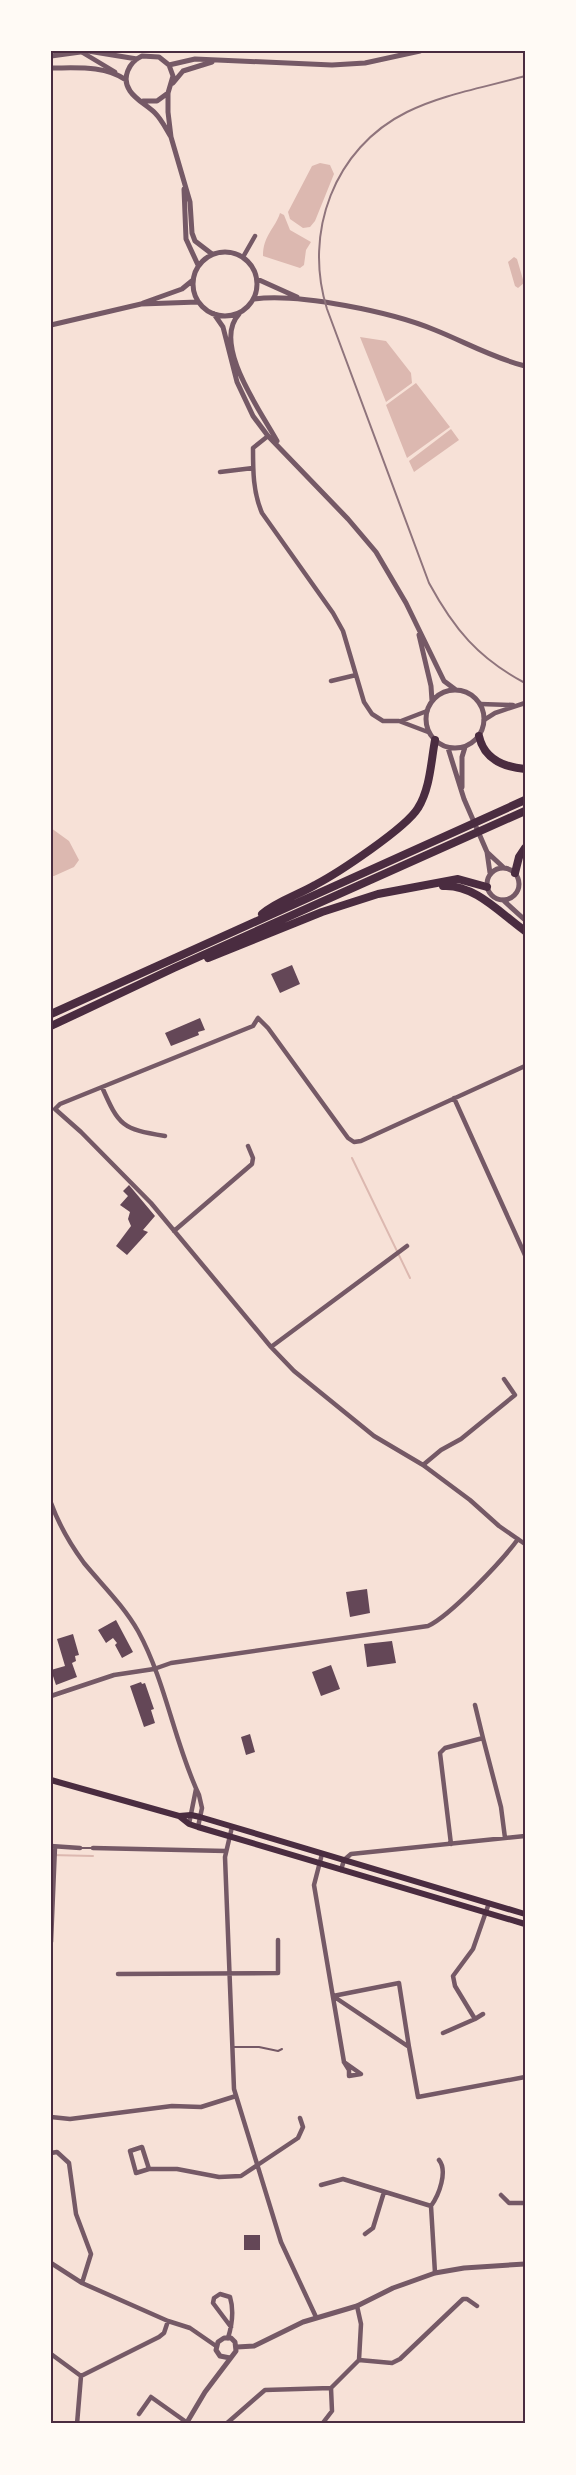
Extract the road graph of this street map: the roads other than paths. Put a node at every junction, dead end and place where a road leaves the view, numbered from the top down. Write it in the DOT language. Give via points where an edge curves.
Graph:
graph roads {
  1 [pos="80,51"];
  2 [pos="420,51"];
  3 [pos="51,56"];
  4 [pos="137,58"];
  5 [pos="219,61"];
  6 [pos="169,65"];
  7 [pos="51,68"];
  8 [pos="115,72"];
  9 [pos="126,80"];
  10 [pos="173,82"];
  11 [pos="168,93"];
  12 [pos="143,101"];
  13 [pos="171,137"];
  14 [pos="185,182"];
  15 [pos="255,236"];
  16 [pos="212,254"];
  17 [pos="243,256"];
  18 [pos="198,265"];
  19 [pos="257,279"];
  20 [pos="193,280"];
  21 [pos="254,299"];
  22 [pos="301,299"];
  23 [pos="198,302"];
  24 [pos="141,304"];
  25 [pos="240,313"];
  26 [pos="214,314"];
  27 [pos="51,325"];
  28 [pos="525,366"];
  29 [pos="268,436"];
  30 [pos="280,448"];
  31 [pos="253,468"];
  32 [pos="220,472"];
  33 [pos="416,624"];
  34 [pos="356,675"];
  35 [pos="331,681"];
  36 [pos="456,690"];
  37 [pos="432,701"];
  38 [pos="480,704"];
  39 [pos="522,704"];
  40 [pos="427,711"];
  41 [pos="484,720"];
  42 [pos="399,721"];
  43 [pos="428,732"];
  44 [pos="479,736"];
  45 [pos="435,740"];
  46 [pos="465,747"];
  47 [pos="448,748"];
  48 [pos="525,769"];
  49 [pos="462,791"];
  50 [pos="525,800"];
  51 [pos="525,811"];
  52 [pos="525,848"];
  53 [pos="487,852"];
  54 [pos="503,867"];
  55 [pos="490,873"];
  56 [pos="515,873"];
  57 [pos="418,886"];
  58 [pos="487,887"];
  59 [pos="516,894"];
  60 [pos="503,900"];
  61 [pos="516,910"];
  62 [pos="525,920"];
  63 [pos="254,921"];
  64 [pos="525,931"];
  65 [pos="174,968"];
  66 [pos="51,1014"];
  67 [pos="51,1026"];
  68 [pos="525,1066"];
  69 [pos="102,1087"];
  70 [pos="454,1098"];
  71 [pos="53,1108"];
  72 [pos="165,1136"];
  73 [pos="248,1146"];
  74 [pos="174,1231"];
  75 [pos="407,1246"];
  76 [pos="525,1255"];
  77 [pos="271,1347"];
  78 [pos="504,1379"];
  79 [pos="423,1465"];
  80 [pos="51,1503"];
  81 [pos="518,1539"];
  82 [pos="525,1544"];
  83 [pos="154,1669"];
  84 [pos="51,1696"];
  85 [pos="475,1706"];
  86 [pos="483,1738"];
  87 [pos="51,1780"];
  88 [pos="196,1788"];
  89 [pos="191,1815"];
  90 [pos="179,1816"];
  91 [pos="200,1817"];
  92 [pos="189,1824"];
  93 [pos="198,1827"];
  94 [pos="232,1827"];
  95 [pos="230,1836"];
  96 [pos="525,1836"];
  97 [pos="505,1838"];
  98 [pos="451,1844"];
  99 [pos="53,1848"];
  100 [pos="80,1848"];
  101 [pos="93,1848"];
  102 [pos="226,1851"];
  103 [pos="322,1854"];
  104 [pos="344,1860"];
  105 [pos="319,1864"];
  106 [pos="341,1869"];
  107 [pos="489,1903"];
  108 [pos="485,1913"];
  109 [pos="525,1914"];
  110 [pos="525,1924"];
  111 [pos="278,1940"];
  112 [pos="51,1942"];
  113 [pos="230,1973"];
  114 [pos="118,1974"];
  115 [pos="333,1996"];
  116 [pos="483,2014"];
  117 [pos="475,2019"];
  118 [pos="443,2033"];
  119 [pos="232,2047"];
  120 [pos="409,2047"];
  121 [pos="282,2049"];
  122 [pos="344,2062"];
  123 [pos="525,2077"];
  124 [pos="236,2096"];
  125 [pos="51,2117"];
  126 [pos="300,2118"];
  127 [pos="51,2153"];
  128 [pos="440,2160"];
  129 [pos="258,2166"];
  130 [pos="149,2169"];
  131 [pos="321,2185"];
  132 [pos="384,2192"];
  133 [pos="501,2195"];
  134 [pos="525,2203"];
  135 [pos="431,2206"];
  136 [pos="365,2234"];
  137 [pos="51,2263"];
  138 [pos="525,2264"];
  139 [pos="435,2273"];
  140 [pos="82,2283"];
  141 [pos="357,2306"];
  142 [pos="477,2306"];
  143 [pos="316,2317"];
  144 [pos="168,2321"];
  145 [pos="231,2327"];
  146 [pos="228,2338"];
  147 [pos="216,2346"];
  148 [pos="237,2347"];
  149 [pos="51,2354"];
  150 [pos="226,2358"];
  151 [pos="359,2360"];
  152 [pos="81,2376"];
  153 [pos="332,2388"];
  154 [pos="139,2414"];
  155 [pos="187,2423"];
  156 [pos="77,2424"];
  157 [pos="226,2424"];
  158 [pos="322,2424"];
  1 -- 3 [label="street"];
  1 -- 4 [label="street"];
  1 -- 8 [label="street"];
  2 -- 5 [label="street" via="350,64"];
  4 -- 6 [label="street" via="154,55"];
  4 -- 9 [label="street"];
  5 -- 6 [label="street" via="195,59"];
  5 -- 10 [label="street" via="183,71"];
  6 -- 10 [label="street"];
  7 -- 8 [label="street"];
  8 -- 9 [label="street"];
  9 -- 12 [label="street" via="131,93"];
  10 -- 11 [label="street"];
  11 -- 12 [label="street" via="157,101"];
  11 -- 13 [label="street"];
  12 -- 13 [label="street"];
  13 -- 14 [label="street"];
  14 -- 16 [label="street" via="195,241"];
  14 -- 18 [label="street" via="186,239"];
  15 -- 17 [label="street"];
  16 -- 17 [label="street" via="228,251"];
  16 -- 18 [label="street"];
  17 -- 19 [label="street"];
  18 -- 20 [label="street"];
  19 -- 21 [label="street"];
  19 -- 22 [label="street"];
  20 -- 23 [label="street"];
  20 -- 24 [label="street" via="182,289"];
  21 -- 22 [label="street"];
  21 -- 25 [label="street"];
  22 -- 28 [label="street" via="404,318"];
  23 -- 24 [label="street"];
  23 -- 26 [label="street"];
  24 -- 27 [label="street"];
  25 -- 26 [label="street"];
  25 -- 30 [label="street" via="232,326 235,358 251,400"];
  26 -- 29 [label="street" via="223,327 241,391"];
  29 -- 30 [label="street"];
  29 -- 31 [label="street" via="253,448"];
  30 -- 33 [label="street" via="376,552"];
  31 -- 32 [label="street"];
  31 -- 34 [label="street" via="256,499 262,513 333,613"];
  33 -- 36 [label="street" via="444,681"];
  33 -- 37 [label="street"];
  34 -- 35 [label="street"];
  34 -- 42 [label="street" via="372,714 382,721"];
  36 -- 37 [label="street"];
  36 -- 38 [label="street" via="470,694"];
  37 -- 40 [label="street"];
  38 -- 39 [label="street"];
  38 -- 41 [label="street"];
  39 -- 41 [label="street"];
  40 -- 42 [label="street"];
  40 -- 43 [label="street"];
  41 -- 44 [label="street"];
  42 -- 43 [label="street"];
  43 -- 45 [label="street"];
  44 -- 46 [label="street"];
  44 -- 48 [label="highway" via="490,757 512,768"];
  45 -- 47 [label="street"];
  45 -- 63 [label="highway" via="418,809 354,860"];
  46 -- 47 [label="street"];
  46 -- 49 [label="street"];
  47 -- 49 [label="street"];
  49 -- 53 [label="street"];
  50 -- 63 [label="highway"];
  51 -- 65 [label="highway"];
  52 -- 56 [label="highway"];
  53 -- 54 [label="street"];
  53 -- 55 [label="street"];
  54 -- 55 [label="street"];
  54 -- 56 [label="street"];
  55 -- 58 [label="street"];
  56 -- 59 [label="street" via="519,879"];
  57 -- 58 [label="highway" via="458,879"];
  57 -- 64 [label="highway" via="462,888"];
  57 -- 65 [label="highway" via="350,902"];
  58 -- 60 [label="street"];
  59 -- 60 [label="street"];
  59 -- 61 [label="street"];
  60 -- 61 [label="street"];
  61 -- 62 [label="street"];
  63 -- 66 [label="highway"];
  65 -- 67 [label="highway"];
  68 -- 70 [label="street"];
  69 -- 70 [label="street" via="254,1026 258,1018 354,1142"];
  69 -- 71 [label="street"];
  69 -- 72 [label="street" via="114,1114 129,1128"];
  70 -- 76 [label="street"];
  71 -- 74 [label="street" via="89,1140"];
  73 -- 74 [label="street" via="252,1164"];
  74 -- 77 [label="street"];
  75 -- 77 [label="street"];
  77 -- 79 [label="street" via="294,1371 374,1436"];
  78 -- 79 [label="street" via="514,1395"];
  79 -- 81 [label="street"];
  80 -- 83 [label="street" via="69,1541 125,1609"];
  81 -- 82 [label="street"];
  81 -- 83 [label="street" via="443,1617 428,1626 171,1663"];
  83 -- 84 [label="street" via="114,1675"];
  83 -- 88 [label="street"];
  85 -- 86 [label="street"];
  86 -- 97 [label="street"];
  86 -- 98 [label="street" via="441,1751"];
  87 -- 90 [label="main road"];
  88 -- 89 [label="street"];
  88 -- 91 [label="street"];
  89 -- 90 [label="main road"];
  89 -- 91 [label="main road"];
  89 -- 92 [label="street"];
  90 -- 92 [label="main road"];
  91 -- 93 [label="street"];
  91 -- 94 [label="main road"];
  92 -- 93 [label="main road"];
  93 -- 95 [label="main road"];
  94 -- 95 [label="street"];
  94 -- 103 [label="main road"];
  95 -- 102 [label="street"];
  95 -- 105 [label="main road"];
  96 -- 97 [label="street"];
  97 -- 98 [label="street"];
  98 -- 104 [label="street" via="351,1854"];
  99 -- 100 [label="street"];
  99 -- 112 [label="street"];
  100 -- 101 [label="lane"];
  101 -- 102 [label="street"];
  102 -- 113 [label="street"];
  103 -- 104 [label="main road"];
  103 -- 105 [label="street"];
  104 -- 106 [label="street"];
  104 -- 107 [label="main road"];
  105 -- 106 [label="main road"];
  105 -- 115 [label="street" via="314,1885"];
  106 -- 108 [label="main road"];
  107 -- 108 [label="street"];
  107 -- 109 [label="main road"];
  108 -- 110 [label="main road"];
  108 -- 117 [label="street" via="473,1949 453,1976"];
  111 -- 113 [label="street" via="278,1974"];
  113 -- 114 [label="street"];
  113 -- 119 [label="street"];
  115 -- 120 [label="street"];
  115 -- 120 [label="street" via="399,1983"];
  115 -- 122 [label="street"];
  116 -- 117 [label="street"];
  117 -- 118 [label="street"];
  119 -- 121 [label="lane"];
  119 -- 124 [label="street"];
  120 -- 123 [label="street" via="418,2097"];
  124 -- 125 [label="street" via="201,2107 172,2106 70,2119"];
  124 -- 129 [label="street"];
  126 -- 129 [label="street" via="300,2136"];
  127 -- 140 [label="street" via="57,2152 69,2163 76,2214 92,2254"];
  128 -- 135 [label="street" via="444,2171"];
  129 -- 130 [label="street" via="233,2178"];
  129 -- 143 [label="street" via="281,2242"];
  130 -- 130 [label="street" via="136,2173 130,2151 142,2147"];
  131 -- 132 [label="street" via="343,2179"];
  132 -- 135 [label="street"];
  132 -- 136 [label="street" via="373,2228"];
  133 -- 134 [label="street" via="510,2203"];
  135 -- 139 [label="street"];
  137 -- 140 [label="street"];
  138 -- 139 [label="street"];
  139 -- 141 [label="street"];
  140 -- 144 [label="street"];
  141 -- 143 [label="street"];
  141 -- 151 [label="street" via="361,2324"];
  142 -- 151 [label="street" via="467,2299 461,2300 400,2359"];
  143 -- 148 [label="street" via="254,2346"];
  144 -- 147 [label="street" via="190,2328"];
  144 -- 152 [label="street" via="159,2337"];
  145 -- 145 [label="street" via="230,2297 220,2294 213,2303"];
  145 -- 146 [label="street"];
  146 -- 147 [label="street" via="220,2339"];
  146 -- 148 [label="street"];
  147 -- 150 [label="street" via="218,2354"];
  148 -- 150 [label="street" via="234,2355"];
  149 -- 152 [label="street"];
  150 -- 155 [label="street" via="225,2366"];
  151 -- 153 [label="street"];
  152 -- 156 [label="street"];
  153 -- 157 [label="street" via="265,2390"];
  153 -- 158 [label="street" via="332,2414"];
  154 -- 155 [label="street" via="151,2397"];
}
